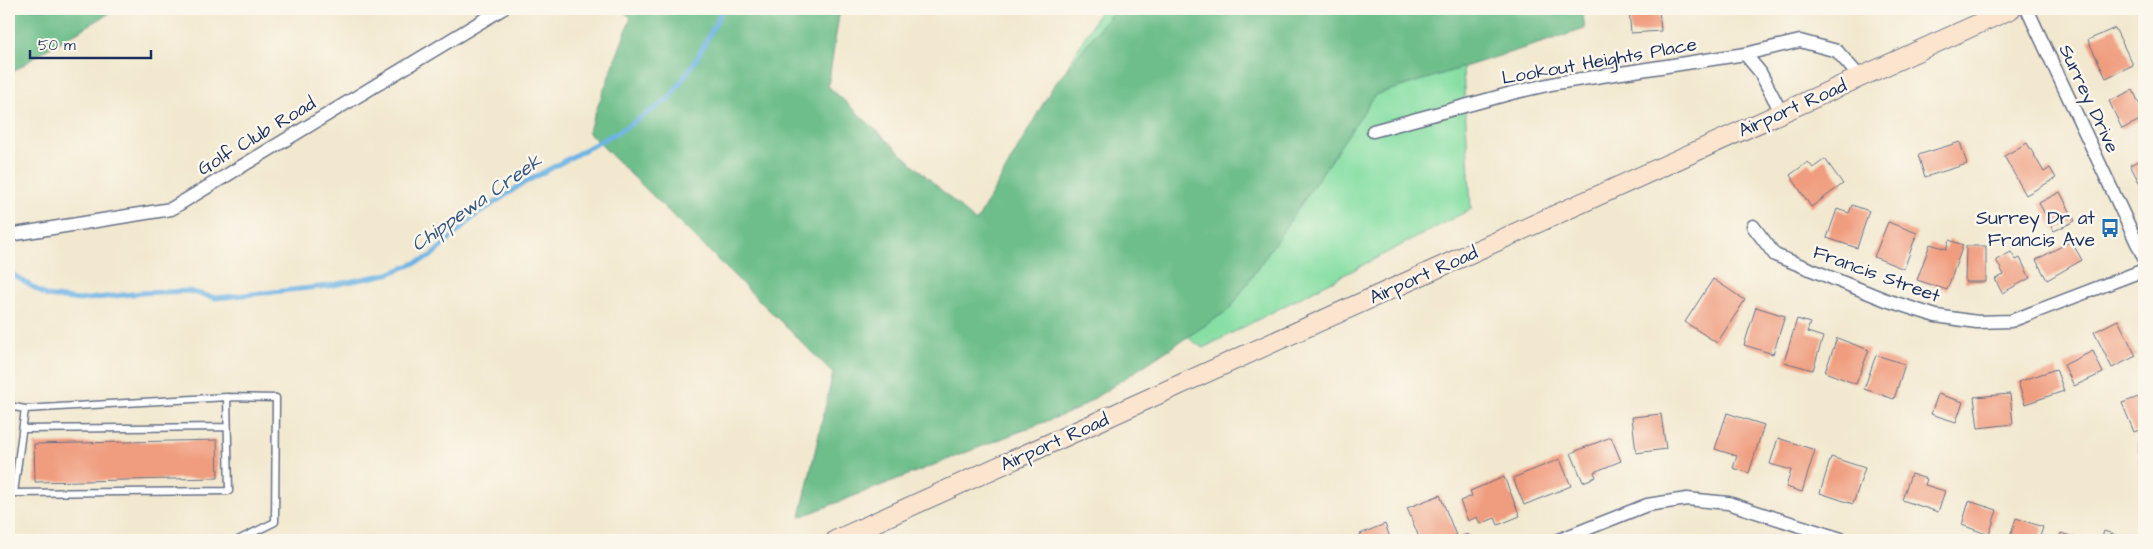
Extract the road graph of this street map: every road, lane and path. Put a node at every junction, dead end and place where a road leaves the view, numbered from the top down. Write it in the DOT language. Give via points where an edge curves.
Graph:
graph roads {
  1 [pos="502,9"];
  2 [pos="2011,9"];
  3 [pos="2026,9"];
  4 [pos="1746,54"];
  5 [pos="1859,76"];
  6 [pos="1781,112"];
  7 [pos="1373,131"];
  8 [pos="1753,226"];
  9 [pos="9,235"];
  10 [pos="2144,258"];
  11 [pos="2144,270"];
  12 [pos="227,397"];
  13 [pos="9,406"];
  14 [pos="26,409"];
  15 [pos="228,427"];
  16 [pos="23,429"];
  17 [pos="11,491"];
  18 [pos="238,540"];
  19 [pos="836,540"];
  20 [pos="1559,540"];
  21 [pos="1844,540"];
  1 -- 9 [label="street, Golf Club Road" via="171,209"];
  2 -- 5 [label="main road, Airport Road"];
  3 -- 10 [label="street, Surrey Drive"];
  4 -- 5 [label="street, Lookout Heights Place" via="1800,41 1837,51"];
  4 -- 6 [label="street" via="1760,72"];
  4 -- 7 [label="street, Lookout Heights Place" via="1512,92"];
  5 -- 6 [label="main road, Airport Road"];
  6 -- 19 [label="main road, Airport Road"];
  8 -- 11 [label="street, Francis Street" via="1775,255 1886,300 1936,316 1977,322 2012,321"];
  12 -- 14 [label="lane"];
  12 -- 15 [label="lane"];
  12 -- 18 [label="lane" via="276,398 276,522"];
  13 -- 14 [label="lane"];
  14 -- 16 [label="lane"];
  15 -- 16 [label="lane"];
  15 -- 17 [label="lane" via="229,491"];
  16 -- 17 [label="lane"];
  20 -- 21 [label="street" via="1647,506 1687,499 1728,503"];
}
